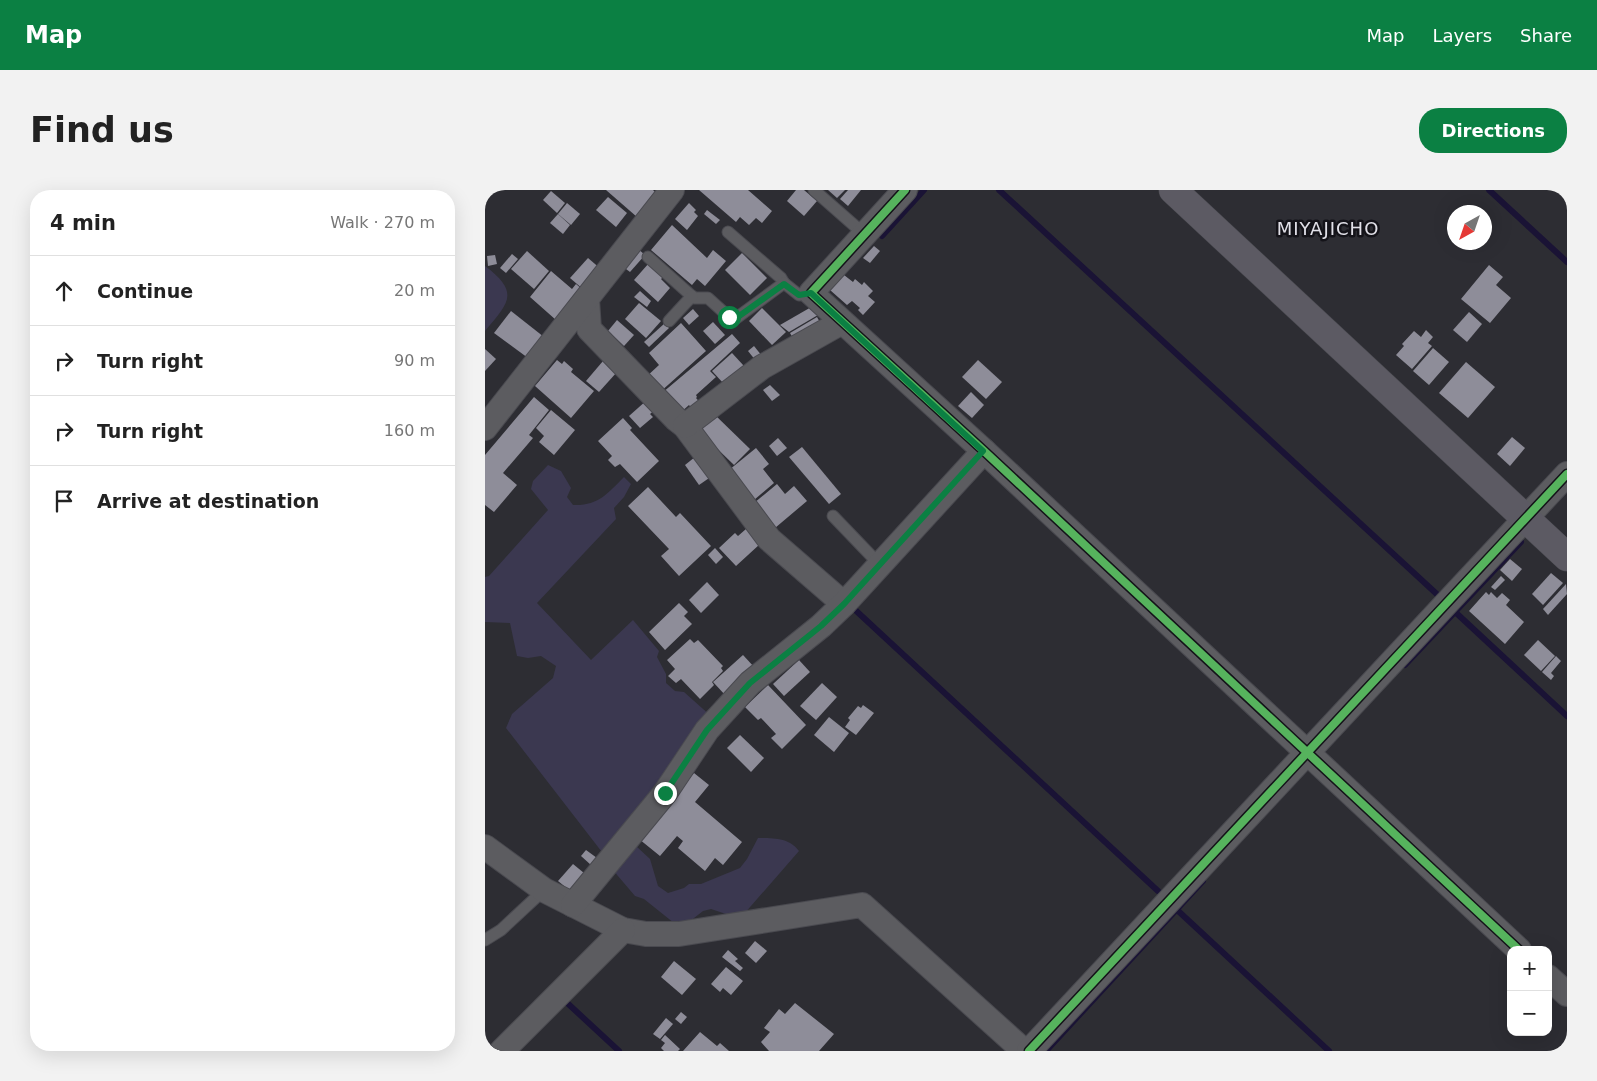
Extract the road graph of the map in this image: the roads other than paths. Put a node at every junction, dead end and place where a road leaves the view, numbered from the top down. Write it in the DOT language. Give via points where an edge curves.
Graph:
graph roads {
  1 [pos="672,190"];
  2 [pos="814,190"];
  3 [pos="905,190"];
  4 [pos="1173,190"];
  5 [pos="728,232"];
  6 [pos="864,234"];
  7 [pos="648,257"];
  8 [pos="784,284"];
  9 [pos="811,293"];
  10 [pos="692,296"];
  11 [pos="587,299"];
  12 [pos="669,321"];
  13 [pos="843,322"];
  14 [pos="589,329"];
  15 [pos="557,339"];
  16 [pos="685,426"];
  17 [pos="485,428"];
  18 [pos="983,451"];
  19 [pos="1567,474"];
  20 [pos="833,516"];
  21 [pos="1526,518"];
  22 [pos="1567,557"];
  23 [pos="879,565"];
  24 [pos="844,604"];
  25 [pos="1307,753"];
  26 [pos="485,847"];
  27 [pos="544,890"];
  28 [pos="573,905"];
  29 [pos="623,930"];
  30 [pos="485,940"];
  31 [pos="1515,946"];
  32 [pos="1552,981"];
  33 [pos="1567,994"];
  34 [pos="502,1051"];
  35 [pos="1024,1051"];
  36 [pos="1029,1051"];
  1 -- 11 [label="street"];
  2 -- 6 [label="lane"];
  3 -- 6 [label="street"];
  4 -- 21 [label="street"];
  5 -- 8 [label="lane"];
  6 -- 9 [label="street"];
  7 -- 10 [label="lane"];
  8 -- 9 [label="lane" via="799,295"];
  8 -- 10 [label="lane" via="735,319 708,298"];
  9 -- 13 [label="street"];
  10 -- 12 [label="lane"];
  11 -- 14 [label="street"];
  11 -- 15 [label="street"];
  13 -- 16 [label="street" via="762,367"];
  13 -- 18 [label="street"];
  14 -- 15 [label="street" via="581,328"];
  14 -- 16 [label="street"];
  15 -- 17 [label="street"];
  16 -- 24 [label="street" via="769,539"];
  18 -- 23 [label="street"];
  18 -- 25 [label="street"];
  19 -- 21 [label="street"];
  20 -- 23 [label="lane"];
  21 -- 22 [label="street"];
  21 -- 25 [label="street"];
  23 -- 24 [label="street"];
  24 -- 28 [label="street" via="750,683 707,730 665,793"];
  25 -- 31 [label="street"];
  25 -- 36 [label="street"];
  26 -- 27 [label="street"];
  27 -- 28 [label="street"];
  27 -- 30 [label="lane" via="501,930"];
  28 -- 29 [label="street"];
  29 -- 34 [label="street"];
  29 -- 35 [label="street" via="679,934 862,904"];
  32 -- 33 [label="street"];
}
